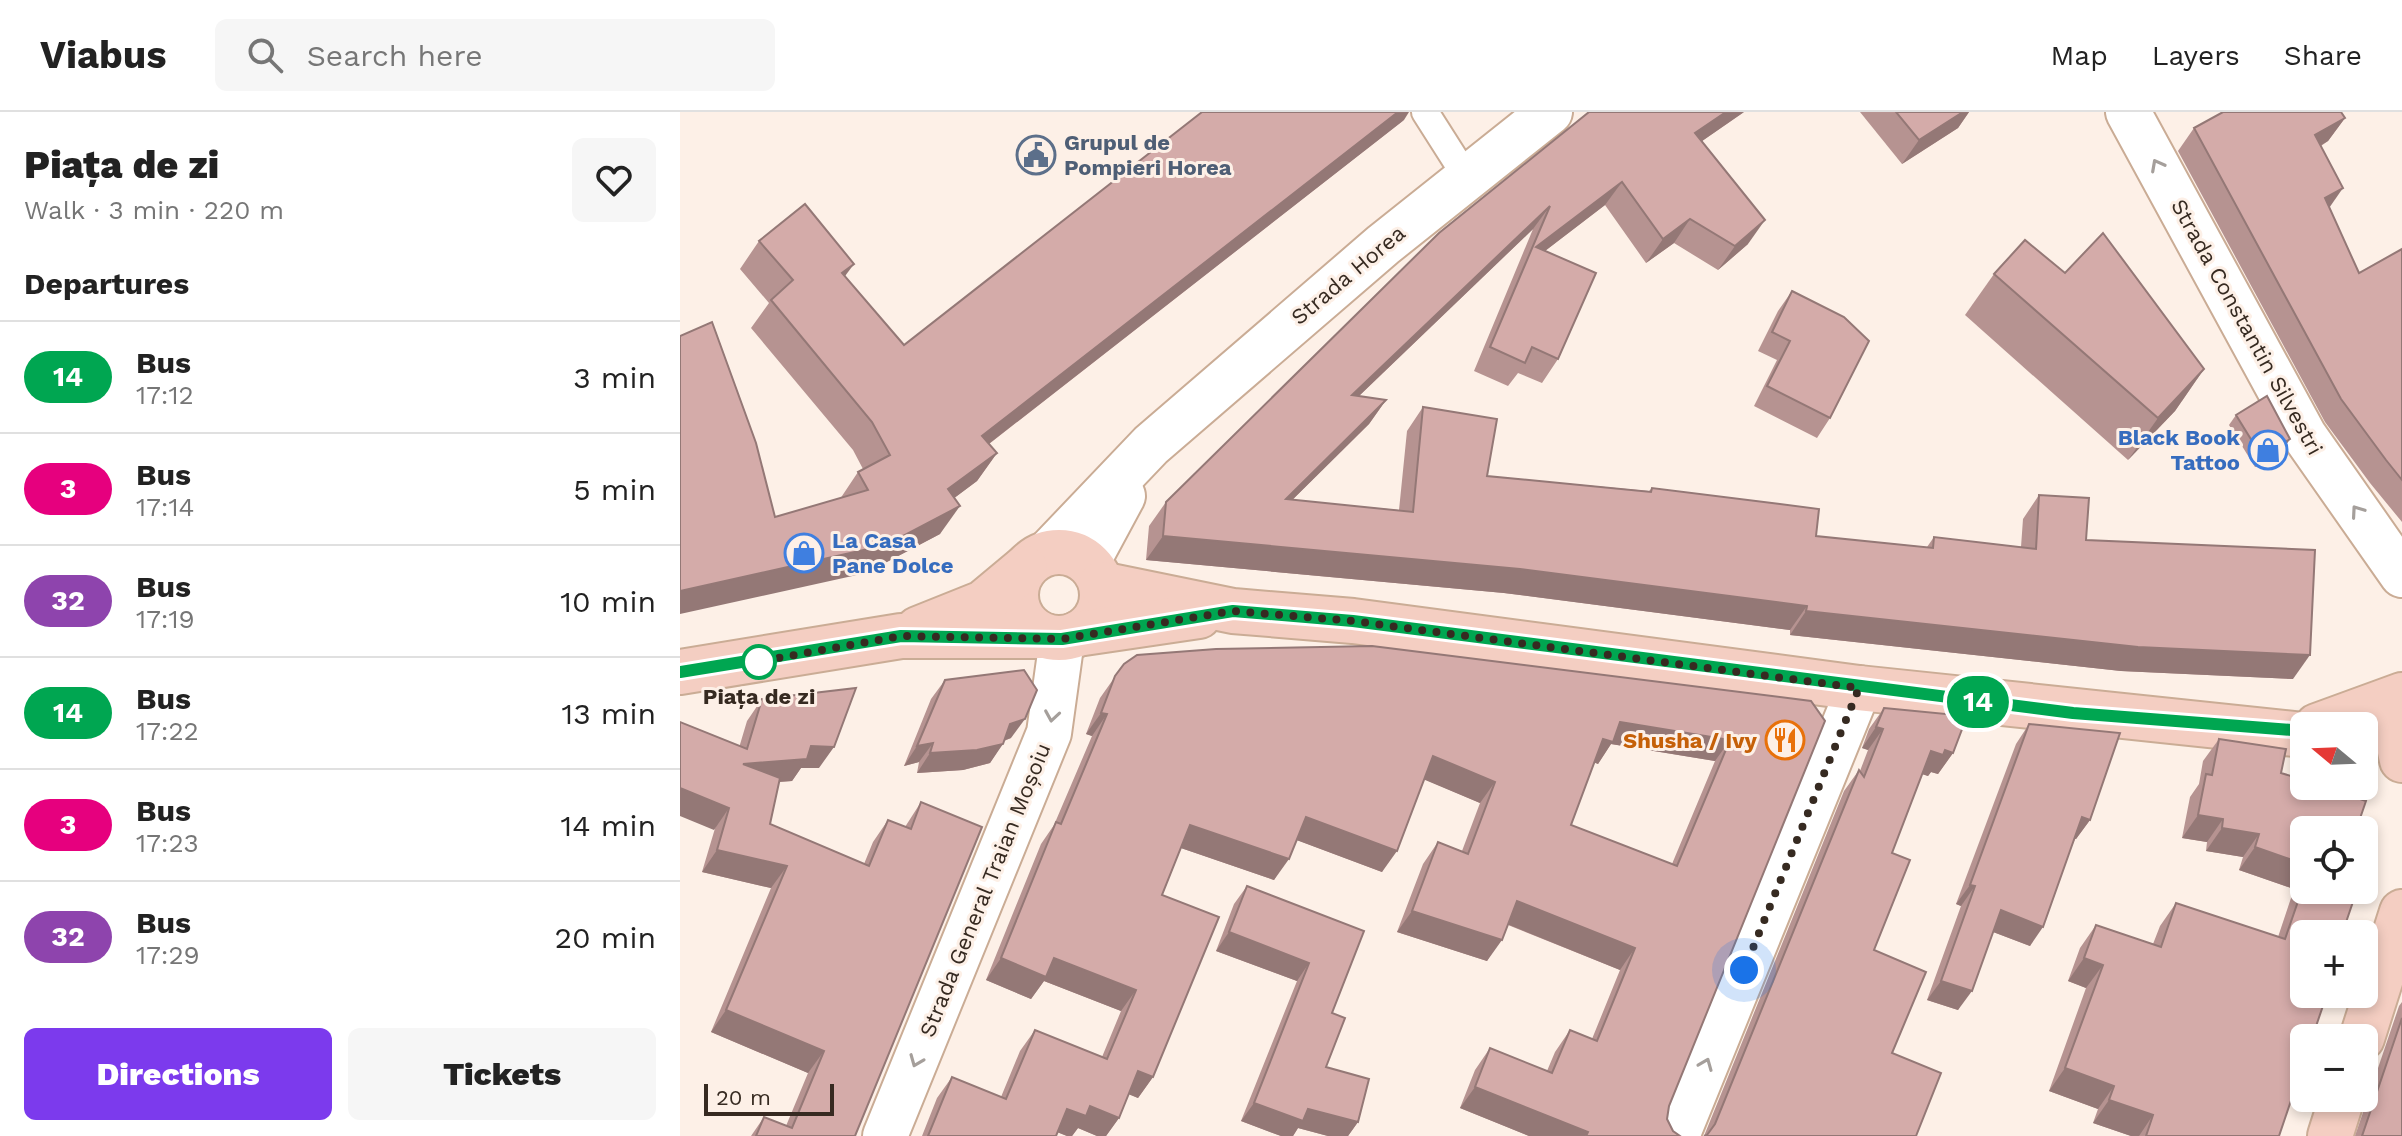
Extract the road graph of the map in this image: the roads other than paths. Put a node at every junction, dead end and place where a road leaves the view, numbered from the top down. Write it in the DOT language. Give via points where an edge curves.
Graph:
graph roads {
  1 [pos="1425,112"];
  2 [pos="1550,112"];
  3 [pos="2128,112"];
  4 [pos="1467,178"];
  5 [pos="1066,566"];
  6 [pos="2402,575"];
  7 [pos="1233,611"];
  8 [pos="901,636"];
  9 [pos="1061,636"];
  10 [pos="680,672"];
  11 [pos="1859,688"];
  12 [pos="2402,695"];
  13 [pos="2402,706"];
  14 [pos="2357,712"];
  15 [pos="2290,730"];
  16 [pos="2378,757"];
  17 [pos="2402,762"];
  18 [pos="2402,912"];
  19 [pos="2366,1024"];
  20 [pos="2338,1112"];
  21 [pos="885,1136"];
  22 [pos="1677,1136"];
  23 [pos="2330,1136"];
  1 -- 4 [label="lane"];
  2 -- 4 [label="street, Strada Horea"];
  6 -- 3 [label="street, Strada Constantin Silvestri, one-way" via="2304,435"];
  4 -- 5 [label="street, Strada Horea" via="1151,445"];
  5 -- 7 [label="main road"];
  5 -- 8 [label="main road"];
  5 -- 9 [label="main road" via="1103,599 1098,613"];
  5 -- 9 [label="main road" via="1017,583 1018,608 1031,629"];
  7 -- 9 [label="main road"];
  7 -- 11 [label="main road" via="1353,621"];
  8 -- 9 [label="main road"];
  8 -- 10 [label="main road"];
  9 -- 21 [label="street, Strada General Traian Moșoiu, one-way" via="1049,733"];
  11 -- 15 [label="main road" via="2073,713"];
  22 -- 11 [label="street, one-way"];
  12 -- 14 [label="main road"];
  13 -- 17 [label="main road" via="2395,728"];
  16 -- 17 [label="main road"];
  18 -- 19 [label="main road"];
  20 -- 23 [label="main road"];
}
